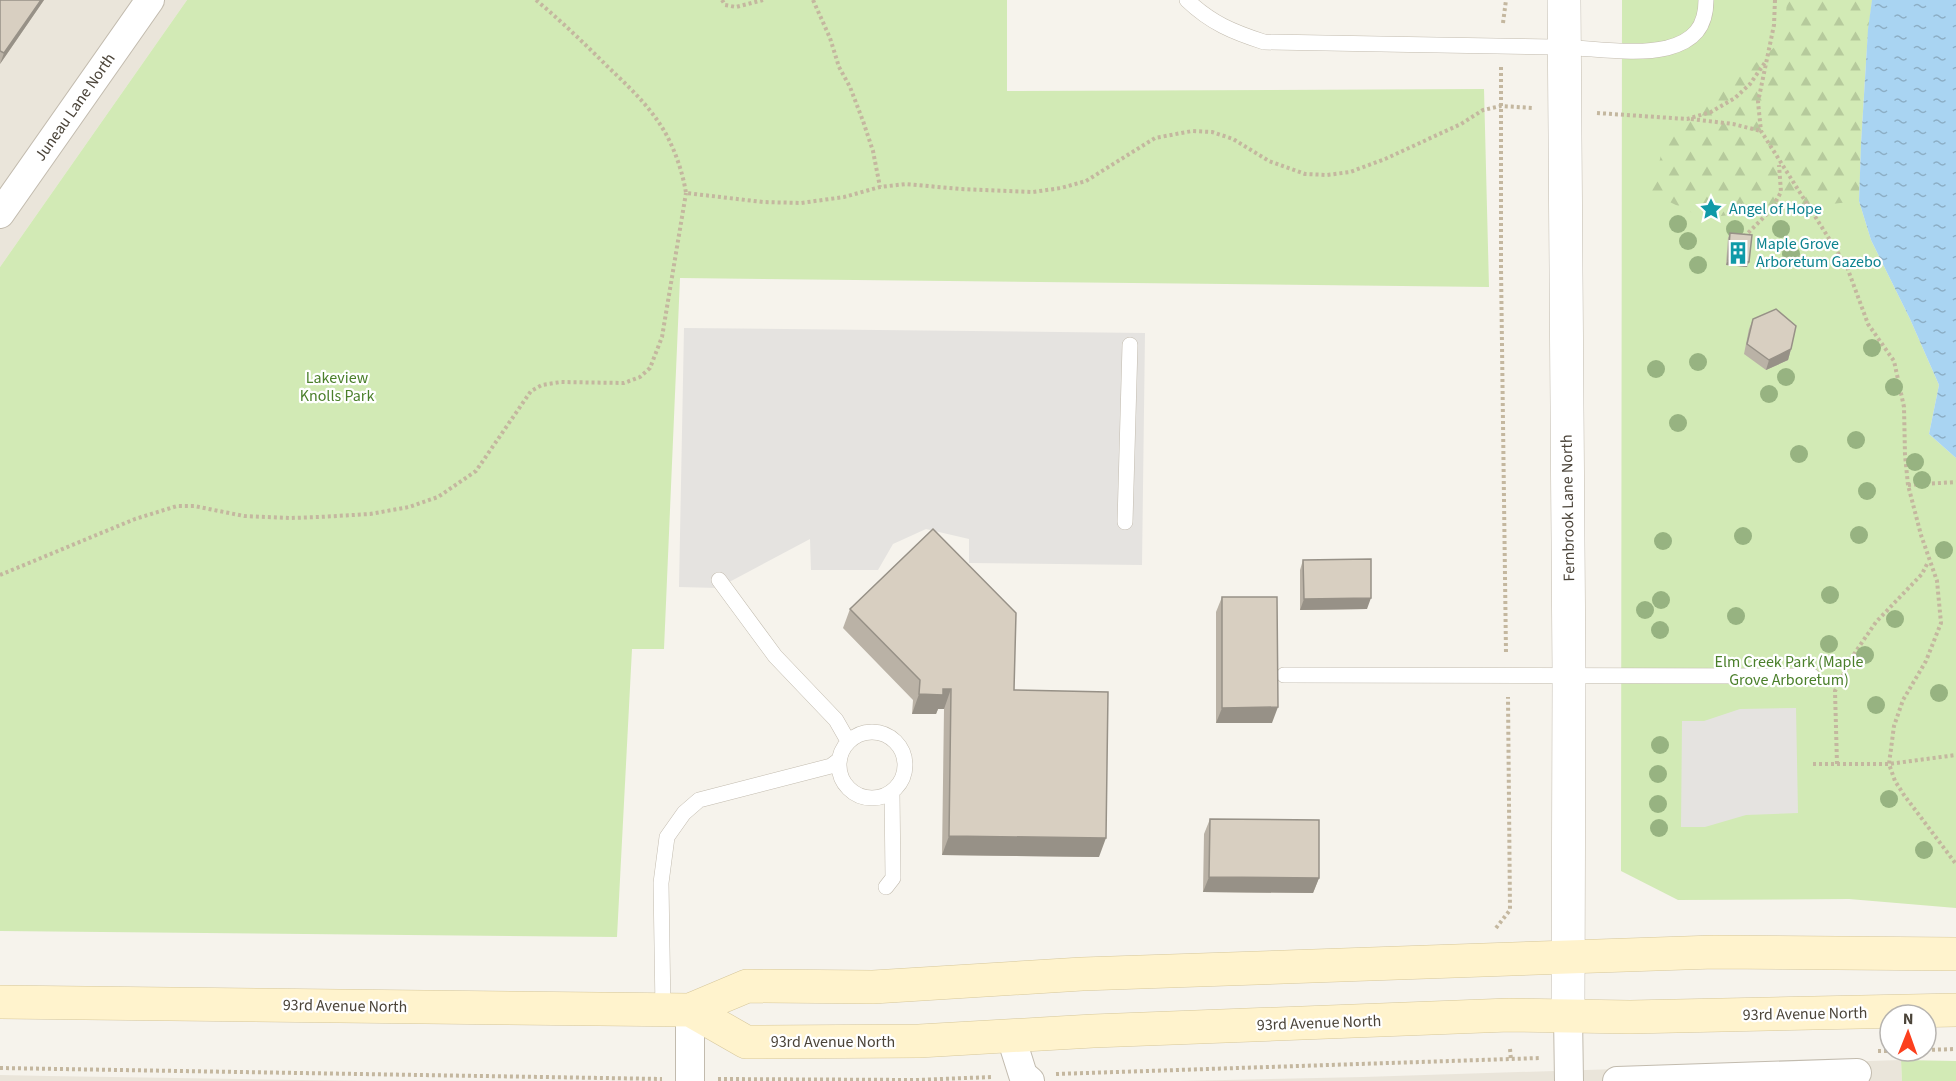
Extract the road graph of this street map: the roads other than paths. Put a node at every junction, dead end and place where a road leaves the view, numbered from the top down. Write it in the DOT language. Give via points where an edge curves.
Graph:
graph roads {
  1 [pos="150,0"];
  2 [pos="1186,0"];
  3 [pos="1564,0"];
  4 [pos="1706,0"];
  5 [pos="1564,47"];
  6 [pos="0,214"];
  7 [pos="1130,345"];
  8 [pos="1125,522"];
  9 [pos="719,580"];
  10 [pos="1284,675"];
  11 [pos="1569,675"];
  12 [pos="1812,676"];
  13 [pos="848,741"];
  14 [pos="839,760"];
  15 [pos="892,792"];
  16 [pos="886,887"];
  17 [pos="1956,954"];
  18 [pos="1568,956"];
  19 [pos="0,1002"];
  20 [pos="676,1010"];
  21 [pos="1956,1011"];
  22 [pos="1568,1016"];
  23 [pos="1011,1037"];
  24 [pos="1857,1074"];
  25 [pos="690,1081"];
  26 [pos="1030,1081"];
  27 [pos="1569,1081"];
  28 [pos="1617,1081"];
  1 -- 6 [label="street, Juneau Lane North"];
  2 -- 5 [label="lane" via="1230,31 1264,42"];
  3 -- 5 [label="street, Fernbrook Lane North"];
  4 -- 5 [label="lane" via="1706,17 1695,36 1668,48 1632,51"];
  5 -- 11 [label="street, Fernbrook Lane North"];
  7 -- 8 [label="lane"];
  9 -- 13 [label="lane" via="775,656 836,720"];
  10 -- 11 [label="lane"];
  11 -- 12 [label="lane"];
  11 -- 18 [label="street, Fernbrook Lane North"];
  13 -- 14 [label="lane"];
  13 -- 15 [label="lane" via="857,735 879,732 897,743 903,753 904,774"];
  14 -- 15 [label="lane" via="843,782 850,790 871,798"];
  14 -- 20 [label="lane" via="831,766 699,800 667,837 661,883"];
  15 -- 16 [label="lane" via="893,878"];
  17 -- 18 [label="main road, 93rd Avenue North" via="1714,952"];
  18 -- 20 [label="main road, 93rd Avenue North" via="1082,974 873,987 747,986"];
  18 -- 22 [label="street, Fernbrook Lane North"];
  19 -- 20 [label="main road, 93rd Avenue North"];
  20 -- 23 [label="main road, 93rd Avenue North" via="747,1042"];
  20 -- 25 [label="street"];
  21 -- 22 [label="main road, 93rd Avenue North"];
  22 -- 23 [label="main road, 93rd Avenue North" via="1509,1015"];
  22 -- 27 [label="street"];
  23 -- 26 [label="street" via="1023,1075"];
  24 -- 28 [label="street"];
}
